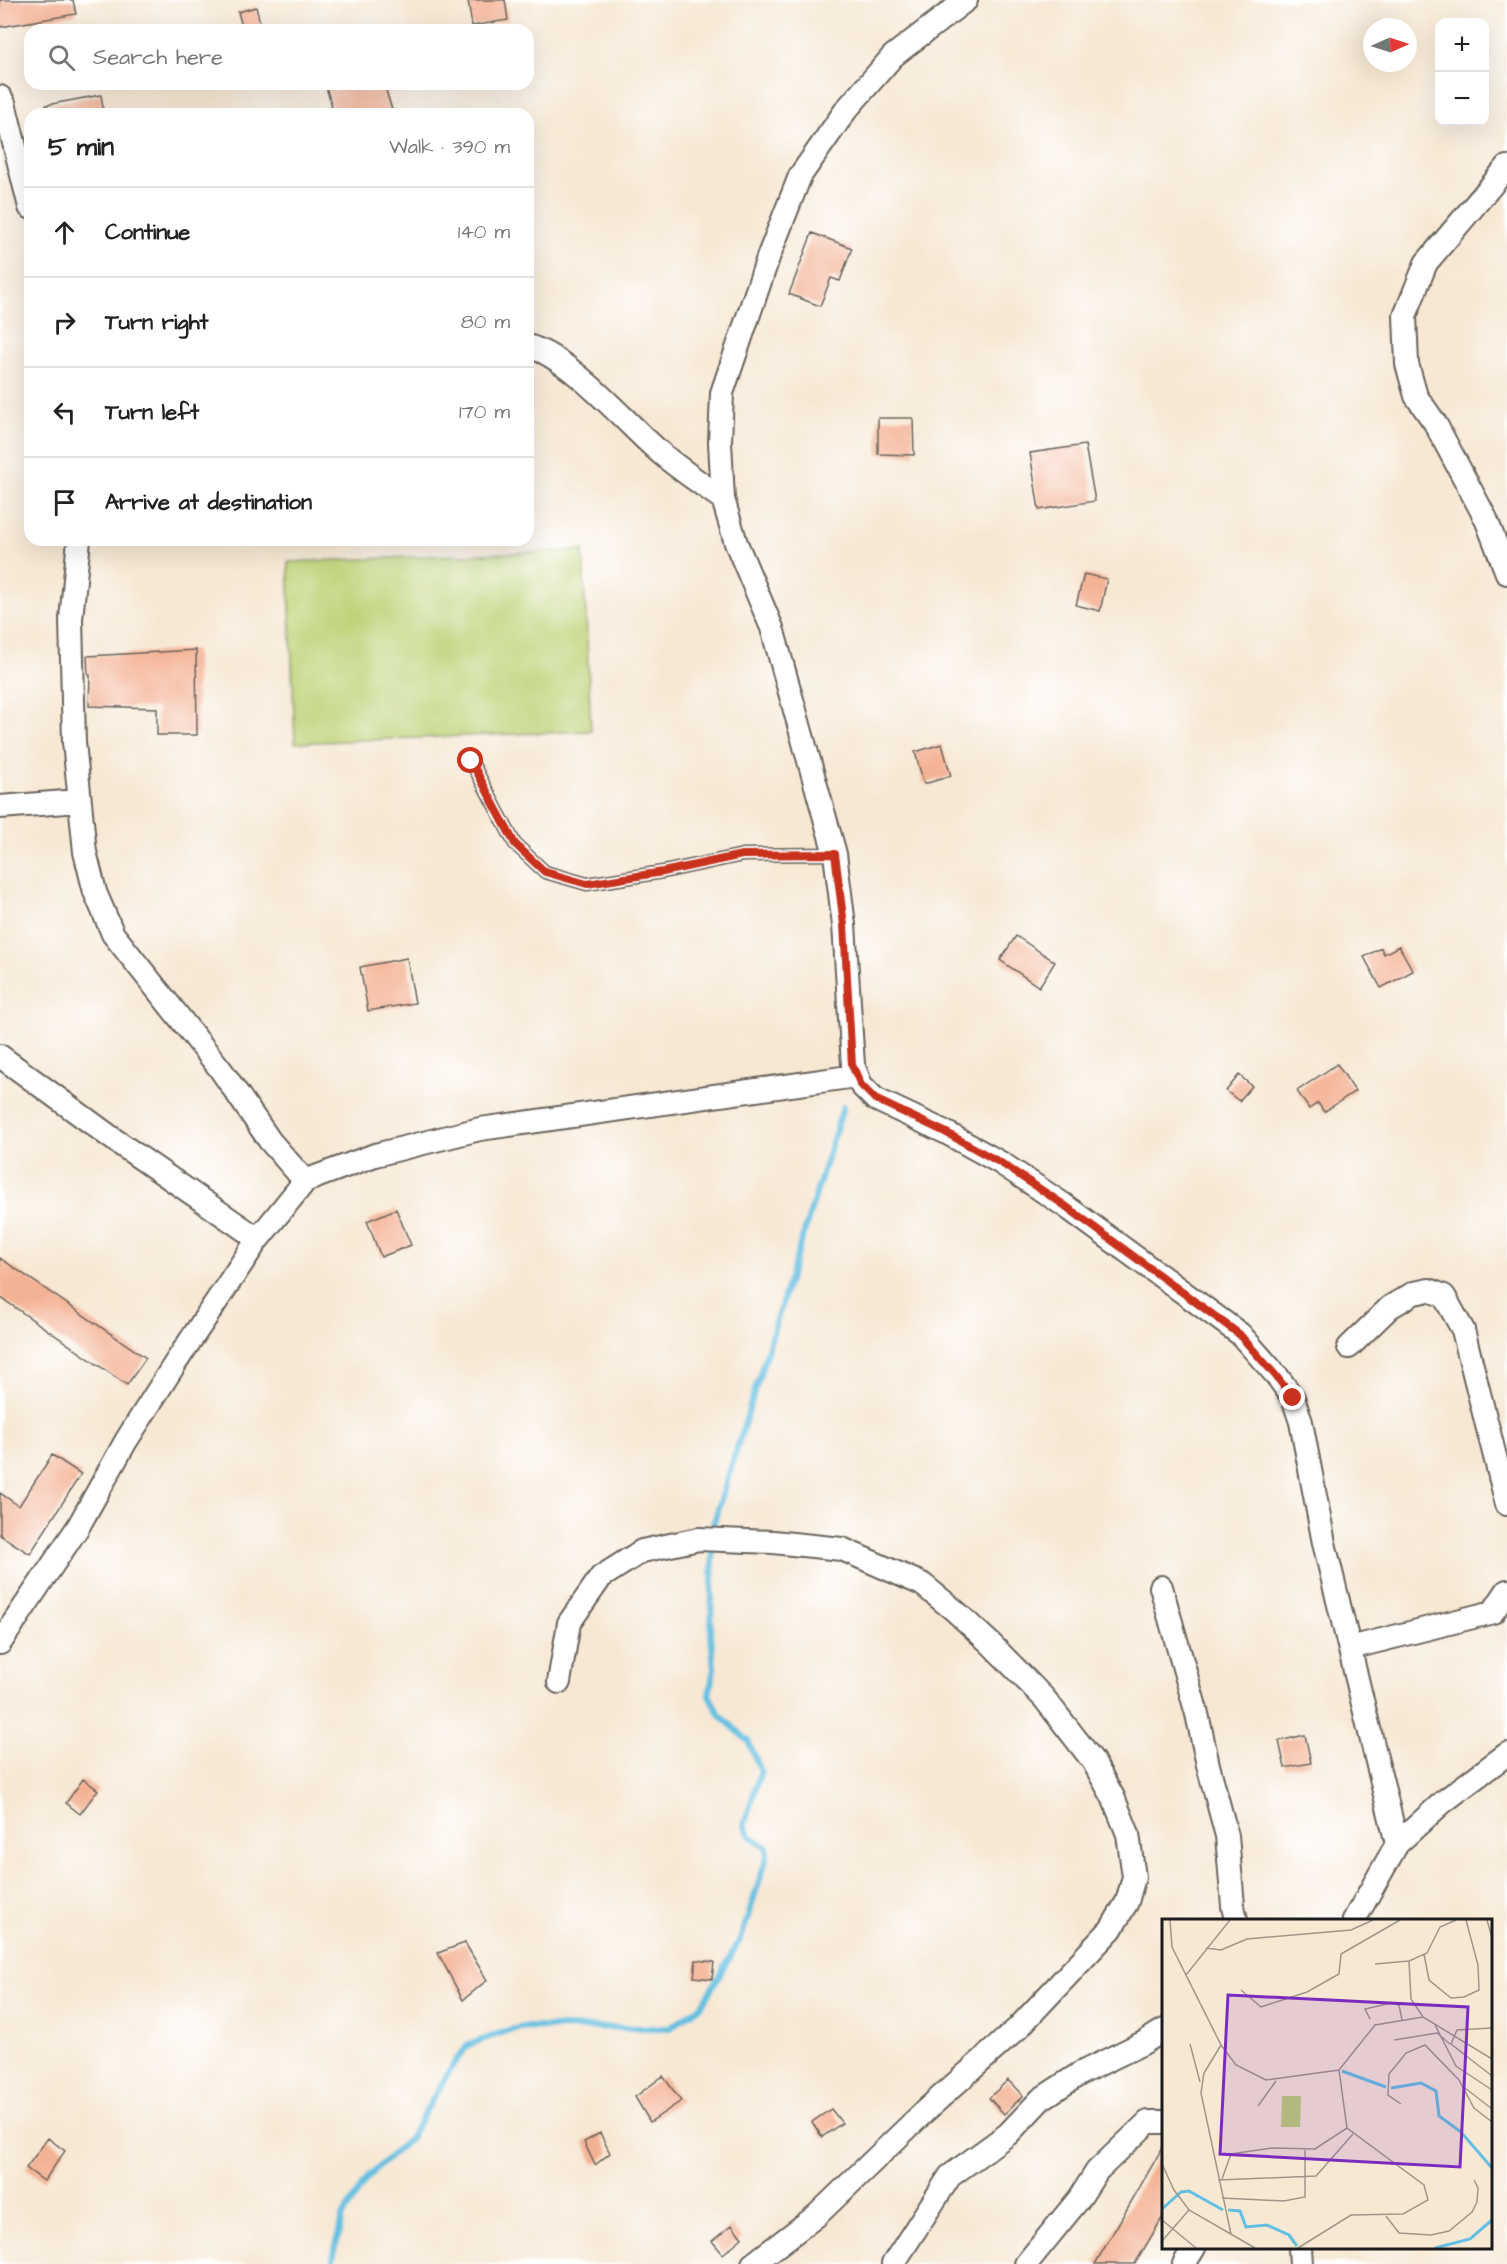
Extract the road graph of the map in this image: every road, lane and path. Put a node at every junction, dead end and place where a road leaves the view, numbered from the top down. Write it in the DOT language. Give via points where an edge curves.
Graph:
graph roads {
  1 [pos="966,0"];
  2 [pos="0,97"];
  3 [pos="1507,167"];
  4 [pos="24,183"];
  5 [pos="534,348"];
  6 [pos="723,499"];
  7 [pos="78,546"];
  8 [pos="1507,573"];
  9 [pos="471,761"];
  10 [pos="79,801"];
  11 [pos="0,807"];
  12 [pos="835,854"];
  13 [pos="0,1056"];
  14 [pos="856,1076"];
  15 [pos="305,1181"];
  16 [pos="258,1239"];
  17 [pos="1349,1347"];
  18 [pos="1507,1504"];
  19 [pos="1161,1587"];
  20 [pos="1507,1590"];
  21 [pos="0,1643"];
  22 [pos="1350,1648"];
  23 [pos="559,1682"];
  24 [pos="1507,1754"];
  25 [pos="1397,1844"];
  26 [pos="1236,1919"];
  27 [pos="1355,1919"];
  28 [pos="1162,2031"];
  29 [pos="1156,2122"];
  30 [pos="1193,2249"];
  31 [pos="1300,2249"];
  32 [pos="753,2264"];
  33 [pos="893,2264"];
  34 [pos="1026,2264"];
  35 [pos="1184,2264"];
  36 [pos="1301,2264"];
  1 -- 6 [label="street" via="893,56 846,110 800,176 722,393"];
  2 -- 4 [label="street"];
  3 -- 8 [label="street" via="1426,263 1405,316 1407,364 1416,396 1435,423 1485,519"];
  5 -- 6 [label="street" via="574,374 663,455"];
  6 -- 12 [label="street" via="735,543 772,628"];
  7 -- 10 [label="street" via="71,619"];
  9 -- 12 [label="lane" via="515,844 545,872 587,884 742,855"];
  10 -- 11 [label="street"];
  10 -- 15 [label="street" via="95,892 113,934 221,1070 270,1142"];
  12 -- 14 [label="street"];
  13 -- 16 [label="street"];
  14 -- 15 [label="street" via="480,1129 375,1155"];
  14 -- 22 [label="street" via="875,1099 964,1142 1064,1205 1239,1334 1276,1376 1293,1398 1301,1422 1324,1543"];
  15 -- 16 [label="street"];
  16 -- 21 [label="street" via="145,1411 78,1527"];
  17 -- 18 [label="street" via="1390,1307 1414,1293 1429,1290 1444,1296 1463,1330"];
  19 -- 26 [label="street" via="1227,1836"];
  20 -- 22 [label="street" via="1493,1612"];
  22 -- 25 [label="street"];
  23 -- 32 [label="street" via="569,1623 601,1577 642,1551 699,1539 842,1550 922,1584 1044,1698 1093,1761 1128,1834 1134,1877 1127,1902 1111,1929 1018,2028 816,2216"];
  24 -- 25 [label="street" via="1443,1802"];
  25 -- 27 [label="street"];
  28 -- 33 [label="street" via="1081,2073 1041,2099 1008,2134 950,2176"];
  29 -- 34 [label="street" via="1097,2171"];
  30 -- 35 [label="street"];
  31 -- 36 [label="street"];
}
